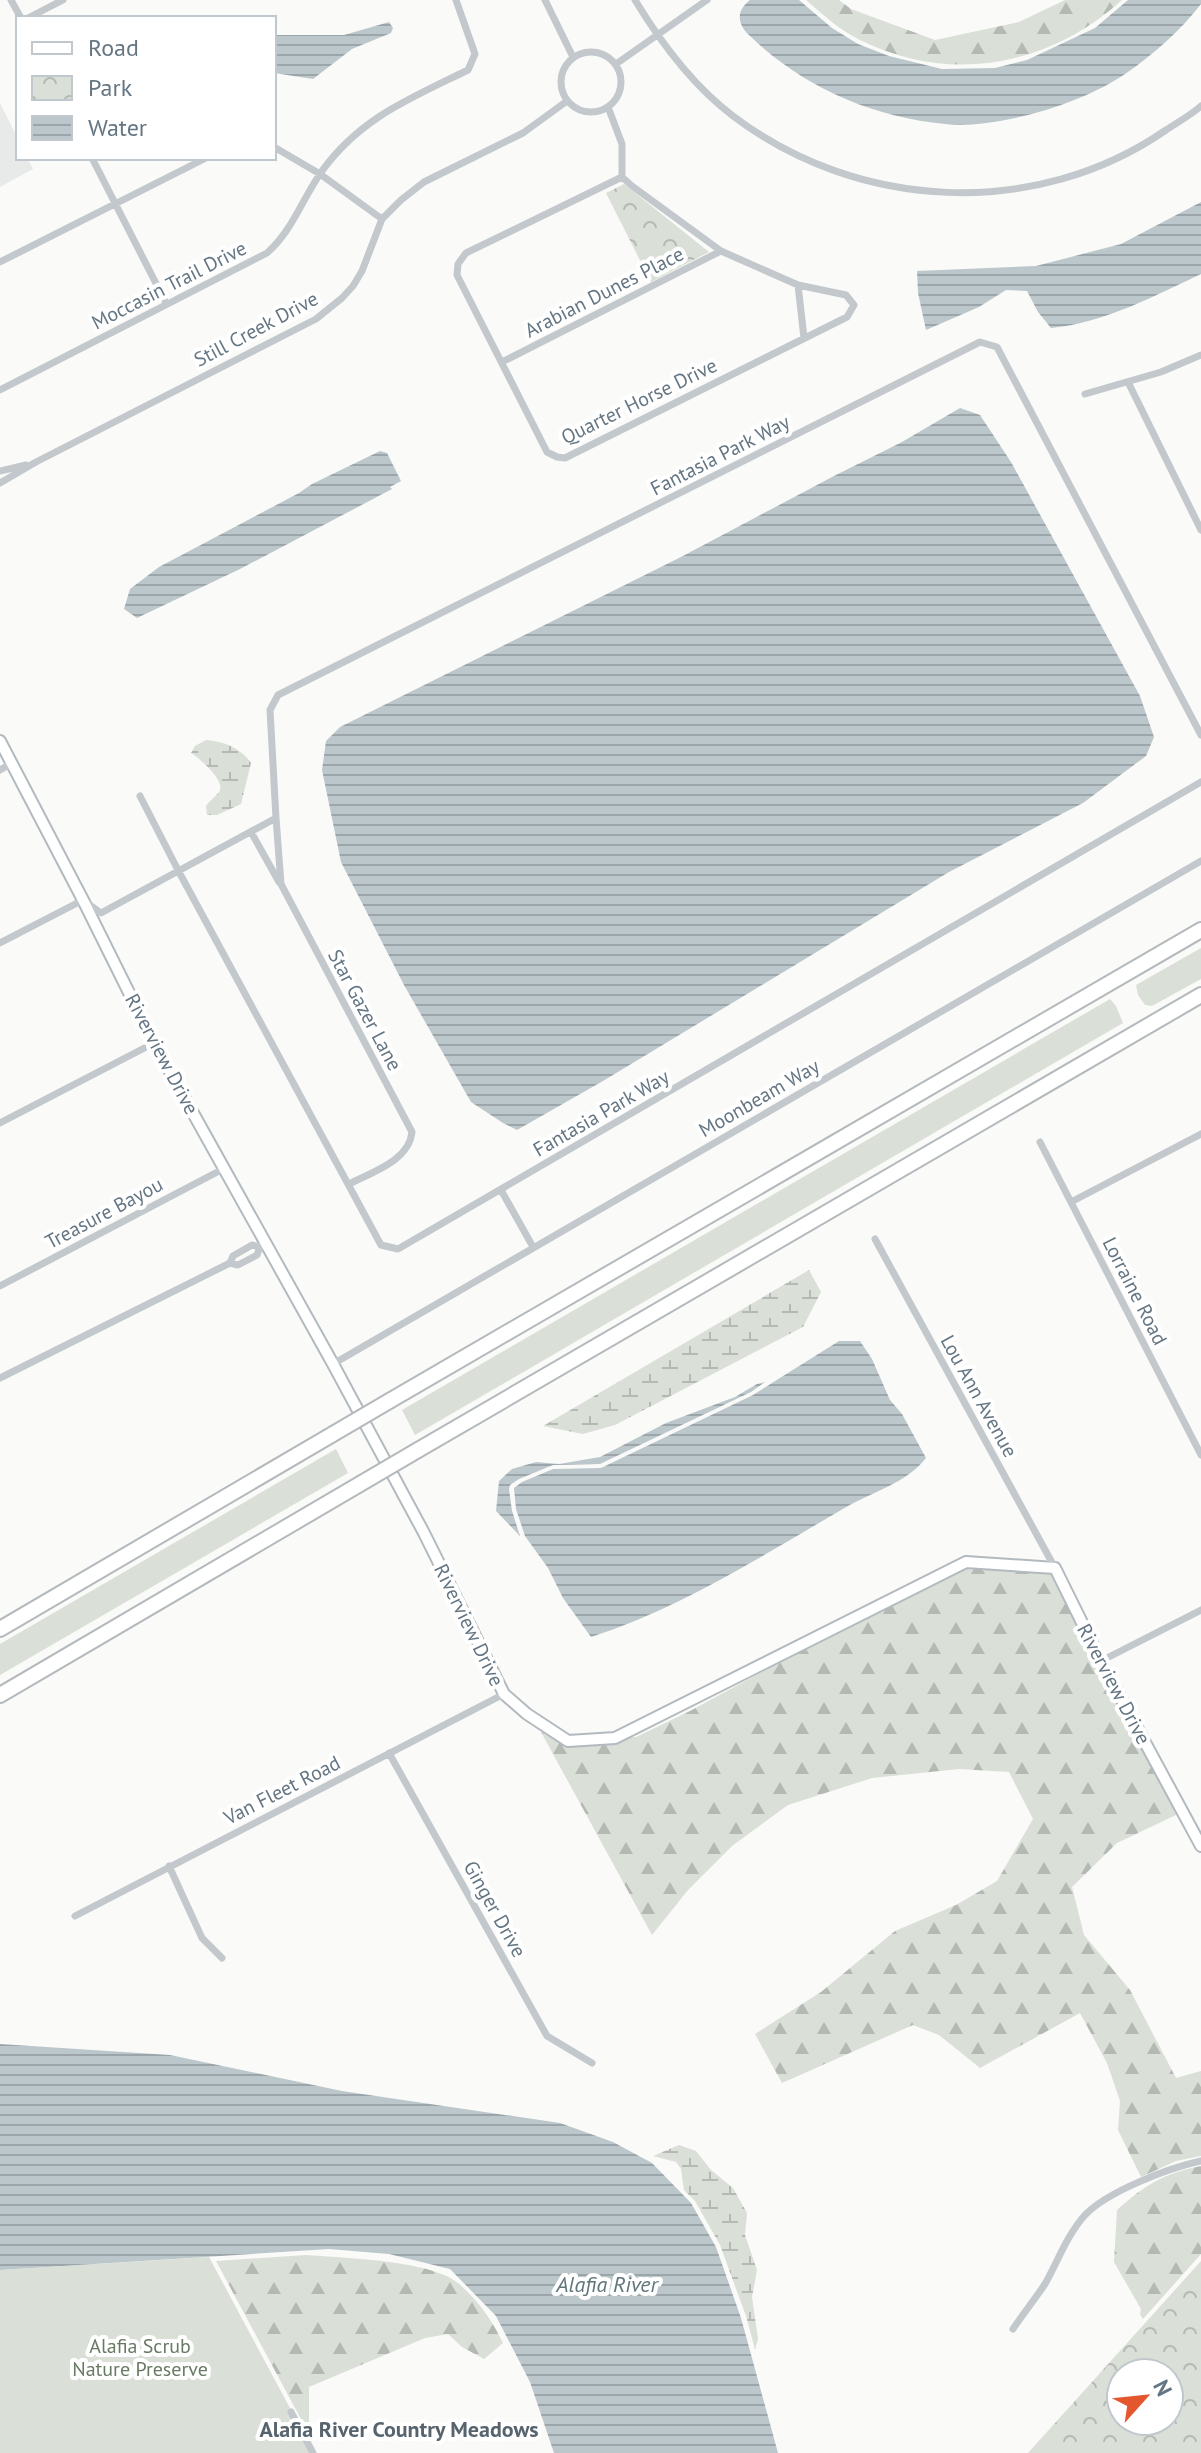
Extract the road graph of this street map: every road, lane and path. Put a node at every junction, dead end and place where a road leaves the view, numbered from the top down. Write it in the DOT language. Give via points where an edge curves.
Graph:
graph roads {
  1 [pos="63,0"];
  2 [pos="456,0"];
  3 [pos="545,0"];
  4 [pos="635,0"];
  5 [pos="707,0"];
  6 [pos="32,16"];
  7 [pos="657,35"];
  8 [pos="573,57"];
  9 [pos="616,64"];
  10 [pos="567,101"];
  11 [pos="1201,106"];
  12 [pos="608,107"];
  13 [pos="276,148"];
  14 [pos="93,160"];
  15 [pos="202,160"];
  16 [pos="320,174"];
  17 [pos="622,177"];
  18 [pos="115,203"];
  19 [pos="382,219"];
  20 [pos="721,251"];
  21 [pos="0,262"];
  22 [pos="798,285"];
  23 [pos="166,303"];
  24 [pos="804,338"];
  25 [pos="1201,355"];
  26 [pos="502,362"];
  27 [pos="1128,382"];
  28 [pos="0,390"];
  29 [pos="1085,394"];
  30 [pos="36,462"];
  31 [pos="0,471"];
  32 [pos="0,483"];
  33 [pos="1200,502"];
  34 [pos="1190,507"];
  35 [pos="1201,530"];
  36 [pos="1201,735"];
  37 [pos="0,741"];
  38 [pos="12,763"];
  39 [pos="0,770"];
  40 [pos="1201,782"];
  41 [pos="140,796"];
  42 [pos="276,818"];
  43 [pos="251,832"];
  44 [pos="1201,861"];
  45 [pos="179,872"];
  46 [pos="281,884"];
  47 [pos="83,900"];
  48 [pos="1201,930"];
  49 [pos="0,943"];
  50 [pos="1201,995"];
  51 [pos="154,1043"];
  52 [pos="0,1123"];
  53 [pos="1201,1134"];
  54 [pos="1040,1142"];
  55 [pos="223,1169"];
  56 [pos="349,1184"];
  57 [pos="501,1190"];
  58 [pos="1071,1202"];
  59 [pos="875,1239"];
  60 [pos="263,1246"];
  61 [pos="533,1247"];
  62 [pos="0,1286"];
  63 [pos="333,1364"];
  64 [pos="0,1378"];
  65 [pos="1201,1455"];
  66 [pos="1055,1568"];
  67 [pos="1201,1610"];
  68 [pos="0,1629"];
  69 [pos="1101,1661"];
  70 [pos="504,1694"];
  71 [pos="0,1695"];
  72 [pos="389,1753"];
  73 [pos="1201,1846"];
  74 [pos="169,1866"];
  75 [pos="75,1916"];
  76 [pos="222,1958"];
  77 [pos="592,2063"];
  78 [pos="1201,2161"];
  79 [pos="1013,2329"];
  80 [pos="291,2412"];
  81 [pos="313,2453"];
  1 -- 6 [label="street"];
  2 -- 16 [label="street, Moccasin Trail Drive" via="475,54 468,70 372,120 346,141"];
  3 -- 8 [label="street"];
  4 -- 7 [label="street"];
  5 -- 7 [label="street"];
  7 -- 9 [label="street"];
  7 -- 11 [label="street" via="697,84 774,144 817,166 915,191 1004,191 1058,181 1108,164"];
  8 -- 9 [label="street" via="601,53"];
  8 -- 10 [label="street" via="561,72"];
  9 -- 12 [label="street" via="622,83"];
  10 -- 12 [label="street" via="591,113"];
  10 -- 19 [label="street, Still Creek Drive" via="523,133 424,182"];
  12 -- 17 [label="street" via="622,144"];
  13 -- 16 [label="street"];
  14 -- 18 [label="street"];
  15 -- 18 [label="street"];
  16 -- 19 [label="street"];
  16 -- 23 [label="street, Moccasin Trail Drive" via="294,222 267,253"];
  17 -- 20 [label="street, Quarter Horse Drive"];
  17 -- 26 [label="street, Quarter Horse Drive" via="466,253 458,264 457,275"];
  18 -- 21 [label="street"];
  18 -- 23 [label="street"];
  19 -- 30 [label="street, Still Creek Drive" via="353,286 316,319"];
  20 -- 22 [label="street, Quarter Horse Drive"];
  20 -- 26 [label="street, Arabian Dunes Place"];
  22 -- 24 [label="street"];
  22 -- 24 [label="street, Quarter Horse Drive" via="846,295 854,305 847,317"];
  23 -- 28 [label="street, Moccasin Trail Drive"];
  24 -- 26 [label="street, Quarter Horse Drive" via="565,458 547,452"];
  25 -- 27 [label="street"];
  27 -- 29 [label="street"];
  27 -- 34 [label="street"];
  30 -- 31 [label="street, Still Creek Drive"];
  30 -- 32 [label="street, Still Creek Drive"];
  33 -- 34 [label="street"];
  34 -- 35 [label="street"];
  36 -- 42 [label="street, Fantasia Park Way" via="997,347 980,342 278,695 270,710"];
  37 -- 38 [label="street, Riverview Drive"];
  38 -- 39 [label="street"];
  38 -- 47 [label="street, Riverview Drive"];
  40 -- 57 [label="street, Fantasia Park Way"];
  41 -- 45 [label="street, Fantasia Park Way"];
  42 -- 43 [label="street"];
  42 -- 46 [label="street, Star Gazer Lane"];
  43 -- 45 [label="street"];
  43 -- 46 [label="street"];
  44 -- 61 [label="street, Moonbeam Way"];
  45 -- 47 [label="street" via="101,913"];
  45 -- 56 [label="street, Fantasia Park Way"];
  46 -- 56 [label="street, Star Gazer Lane" via="412,1132 403,1154"];
  47 -- 49 [label="street"];
  47 -- 51 [label="street, Riverview Drive"];
  48 -- 68 [label="highway, bridge"];
  50 -- 71 [label="highway, bridge"];
  51 -- 52 [label="street"];
  51 -- 55 [label="street, Riverview Drive"];
  53 -- 58 [label="street"];
  54 -- 58 [label="street, Lorraine Road"];
  55 -- 60 [label="street, Riverview Drive"];
  55 -- 62 [label="street, Treasure Bayou"];
  56 -- 57 [label="street, Fantasia Park Way" via="381,1245 398,1249"];
  57 -- 61 [label="street"];
  58 -- 65 [label="street, Lorraine Road"];
  59 -- 66 [label="street, Lou Ann Avenue"];
  60 -- 63 [label="street, Riverview Drive"];
  60 -- 64 [label="street" via="252,1245 230,1263"];
  61 -- 63 [label="street, Moonbeam Way"];
  63 -- 70 [label="street, Riverview Drive"];
  66 -- 69 [label="street, Riverview Drive"];
  66 -- 70 [label="street, Riverview Drive" via="966,1562 615,1738 568,1741"];
  67 -- 69 [label="street"];
  69 -- 73 [label="street, Riverview Drive"];
  70 -- 72 [label="street, Van Fleet Road"];
  72 -- 74 [label="street, Van Fleet Road"];
  72 -- 77 [label="street, Ginger Drive" via="547,2036"];
  74 -- 75 [label="street, Van Fleet Road"];
  74 -- 76 [label="street" via="202,1938"];
  78 -- 79 [label="street" via="1146,2180 1086,2214"];
  80 -- 81 [label="street"];
}
